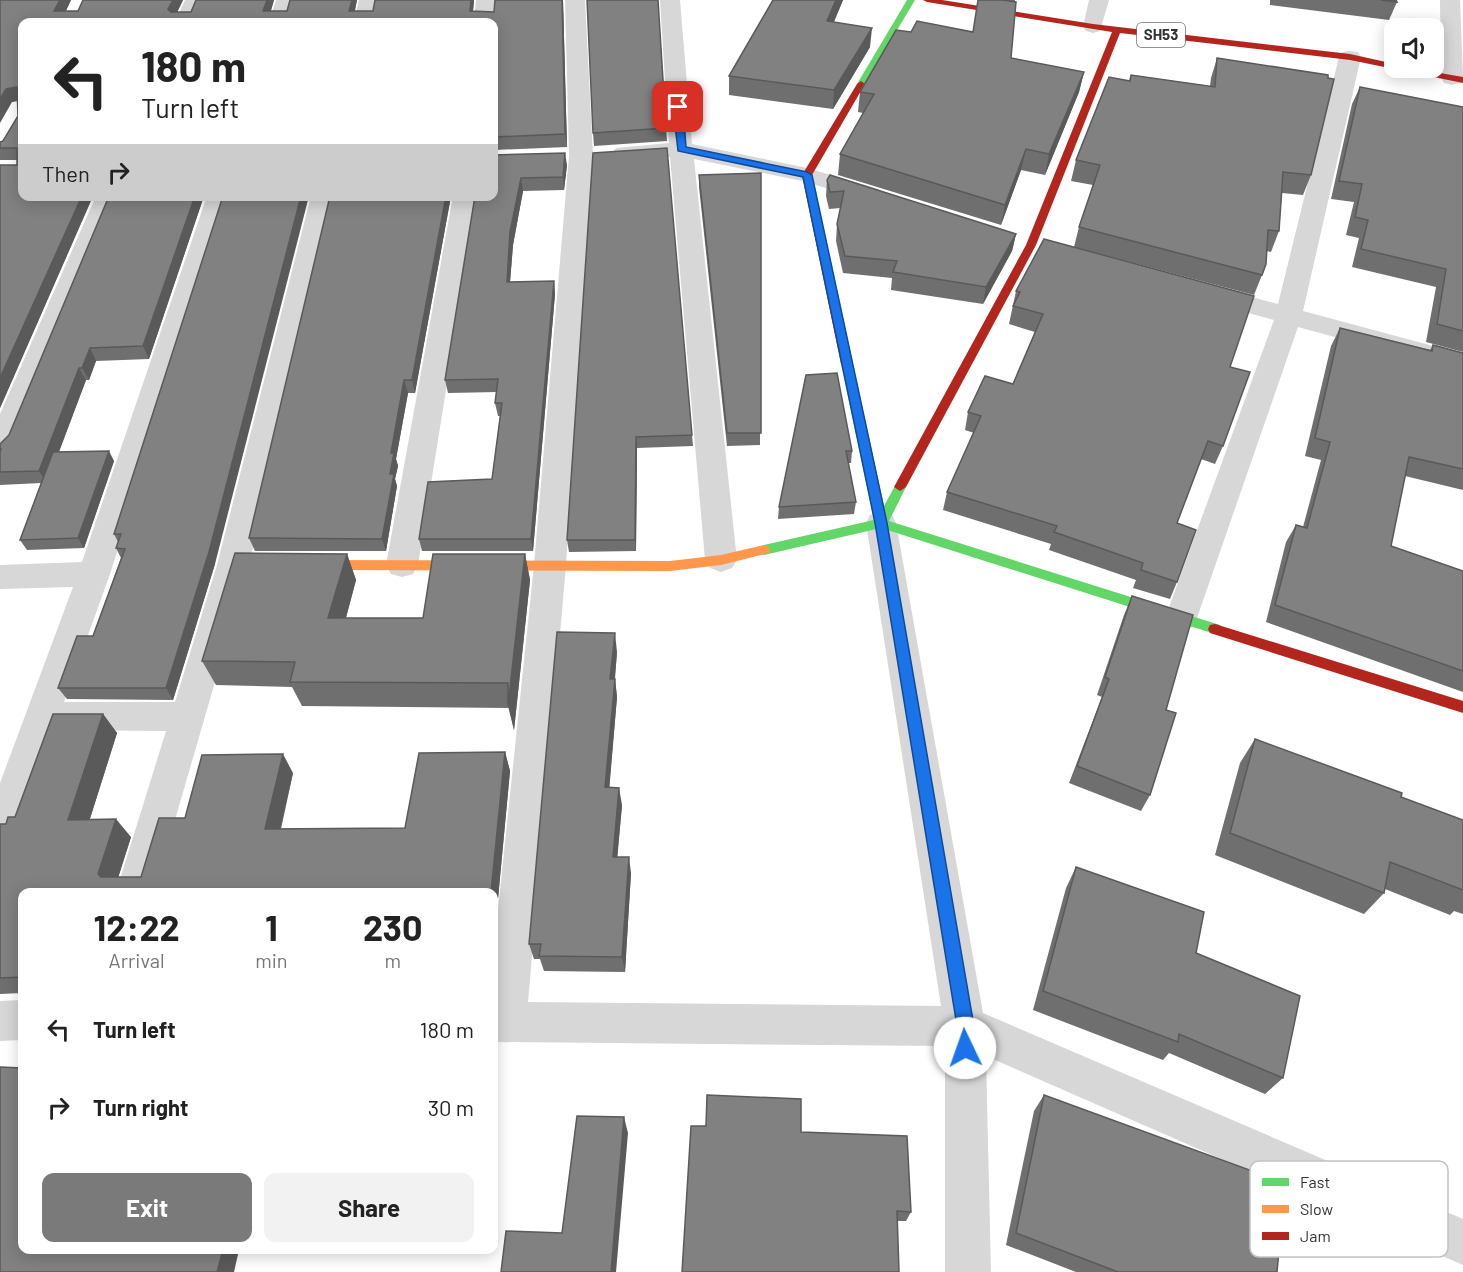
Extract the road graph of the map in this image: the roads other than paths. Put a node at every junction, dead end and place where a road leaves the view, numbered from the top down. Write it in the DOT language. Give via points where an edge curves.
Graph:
graph roads {
  1 [pos="195,0"];
  2 [pos="286,0"];
  3 [pos="369,0"];
  4 [pos="486,0"];
  5 [pos="575,0"];
  6 [pos="670,0"];
  7 [pos="911,0"];
  8 [pos="927,0"];
  9 [pos="1010,0"];
  10 [pos="1450,0"];
  11 [pos="1053,6"];
  12 [pos="1102,16"];
  13 [pos="187,18"];
  14 [pos="280,18"];
  15 [pos="365,18"];
  16 [pos="484,18"];
  17 [pos="1384,54"];
  18 [pos="1350,57"];
  19 [pos="1384,64"];
  20 [pos="1453,70"];
  21 [pos="681,149"];
  22 [pos="570,156"];
  23 [pos="807,175"];
  24 [pos="106,201"];
  25 [pos="217,201"];
  26 [pos="322,201"];
  27 [pos="464,201"];
  28 [pos="897,203"];
  29 [pos="1188,288"];
  30 [pos="1289,315"];
  31 [pos="1463,363"];
  32 [pos="0,447"];
  33 [pos="881,523"];
  34 [pos="721,560"];
  35 [pos="289,565"];
  36 [pos="402,565"];
  37 [pos="550,565"];
  38 [pos="94,574"];
  39 [pos="0,576"];
  40 [pos="1180,618"];
  41 [pos="1463,707"];
  42 [pos="188,716"];
  43 [pos="42,717"];
  44 [pos="0,832"];
  45 [pos="136,888"];
  46 [pos="18,1020"];
  47 [pos="0,1021"];
  48 [pos="500,1022"];
  49 [pos="965,1026"];
  50 [pos="1276,1161"];
  51 [pos="1448,1235"];
  52 [pos="1463,1242"];
  53 [pos="968,1272"];
  1 -- 13 [label="street"];
  2 -- 14 [label="street"];
  3 -- 15 [label="street"];
  4 -- 16 [label="street"];
  5 -- 22 [label="street"];
  6 -- 21 [label="street"];
  7 -- 23 [label="street"];
  8 -- 12 [label="street, SH53"];
  9 -- 11 [label="street"];
  10 -- 20 [label="street"];
  12 -- 17 [label="street, SH53"];
  12 -- 18 [label="street, SH53"];
  12 -- 33 [label="street" via="1031,245"];
  18 -- 19 [label="street, SH53"];
  18 -- 30 [label="street"];
  21 -- 22 [label="street"];
  21 -- 23 [label="street"];
  21 -- 34 [label="street"];
  22 -- 37 [label="street"];
  23 -- 28 [label="street"];
  23 -- 33 [label="street"];
  24 -- 32 [label="street"];
  25 -- 38 [label="street"];
  26 -- 42 [label="street" via="238,565"];
  27 -- 36 [label="street"];
  29 -- 30 [label="street"];
  30 -- 31 [label="street"];
  30 -- 40 [label="street"];
  33 -- 34 [label="street"];
  33 -- 40 [label="street"];
  33 -- 49 [label="street"];
  34 -- 37 [label="street" via="670,566"];
  35 -- 36 [label="street"];
  36 -- 37 [label="street"];
  37 -- 48 [label="street"];
  38 -- 39 [label="street"];
  38 -- 43 [label="street"];
  40 -- 41 [label="street"];
  42 -- 43 [label="street"];
  42 -- 45 [label="street"];
  43 -- 44 [label="street"];
  46 -- 47 [label="street"];
  48 -- 49 [label="street"];
  49 -- 50 [label="street"];
  49 -- 53 [label="street"];
  51 -- 52 [label="street"];
}
